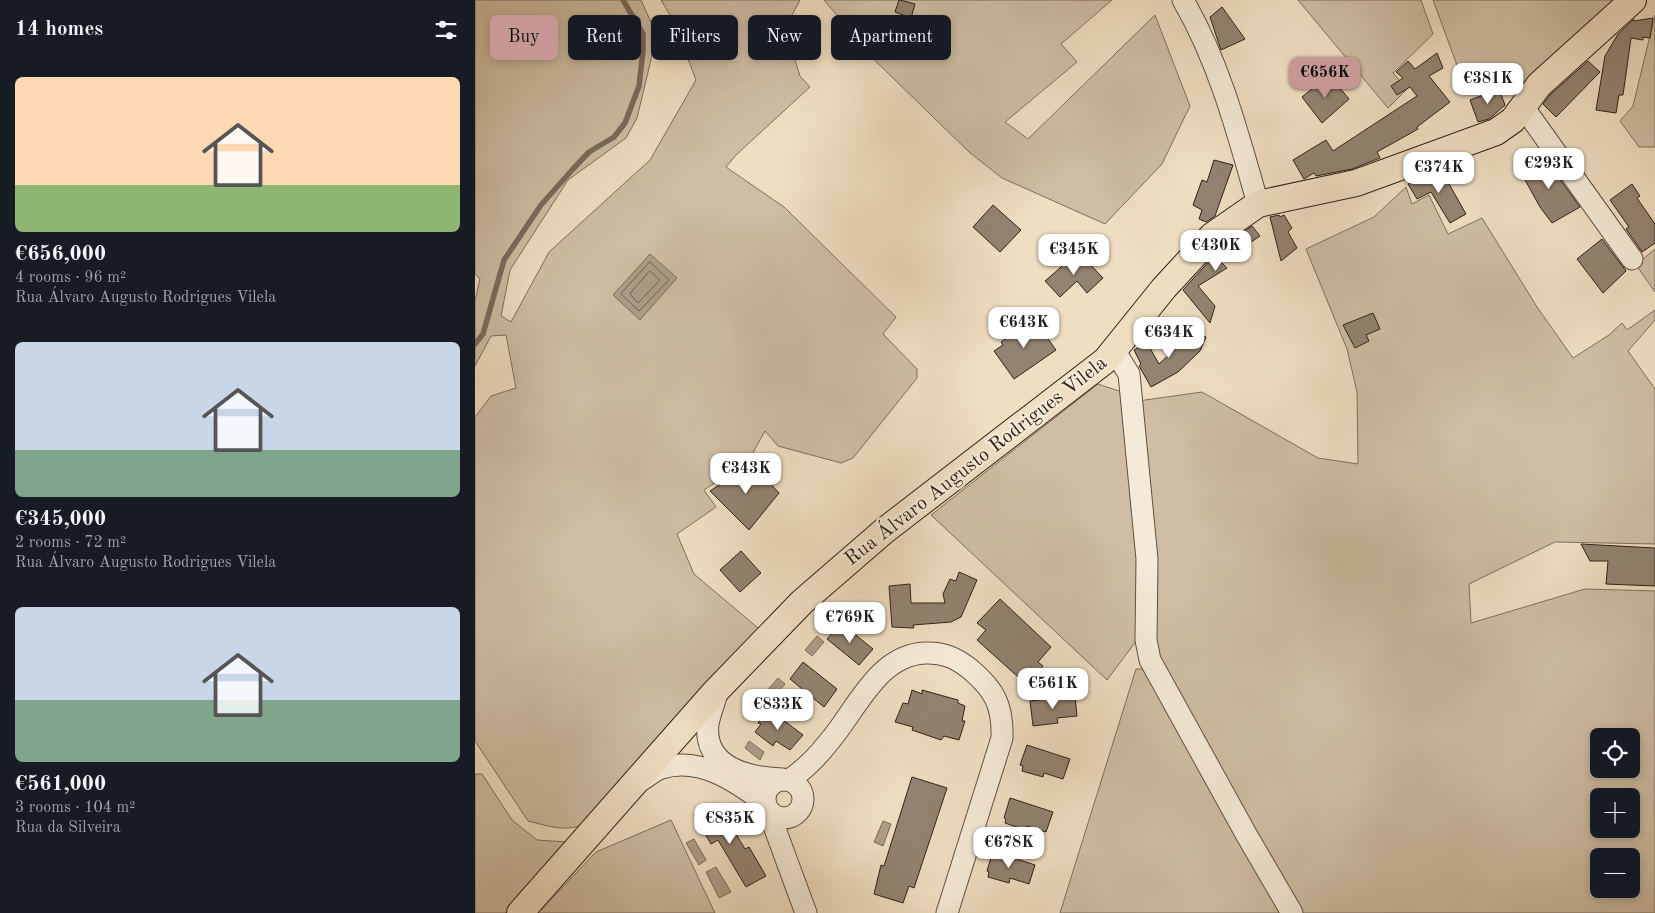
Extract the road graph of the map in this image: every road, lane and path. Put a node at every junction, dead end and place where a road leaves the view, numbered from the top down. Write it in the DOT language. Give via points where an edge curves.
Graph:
graph roads {
  1 [pos="1183,0"];
  2 [pos="1633,0"];
  3 [pos="1524,108"];
  4 [pos="1258,204"];
  5 [pos="1632,259"];
  6 [pos="1114,350"];
  7 [pos="719,688"];
  8 [pos="675,737"];
  9 [pos="709,741"];
  10 [pos="829,743"];
  11 [pos="699,768"];
  12 [pos="786,780"];
  13 [pos="631,787"];
  14 [pos="802,805"];
  15 [pos="767,806"];
  16 [pos="795,880"];
  17 [pos="519,913"];
  18 [pos="806,913"];
  19 [pos="947,913"];
  20 [pos="1292,913"];
  1 -- 4 [label="street" via="1215,62"];
  2 -- 3 [label="main road, Rua Álvaro Augusto Rodrigues Vilela" via="1539,85"];
  3 -- 4 [label="main road, Rua Álvaro Augusto Rodrigues Vilela" via="1496,132 1356,183"];
  3 -- 5 [label="street"];
  4 -- 6 [label="main road, Rua Álvaro Augusto Rodrigues Vilela" via="1212,236 1193,255"];
  6 -- 7 [label="main road, Rua Álvaro Augusto Rodrigues Vilela" via="1106,360 829,576"];
  6 -- 20 [label="street" via="1129,374 1147,559 1146,640 1150,660"];
  7 -- 8 [label="main road, Rua Álvaro Augusto Rodrigues Vilela"];
  7 -- 9 [label="street" via="708,724"];
  8 -- 9 [label="street" via="697,734 704,735"];
  8 -- 11 [label="street" via="676,758 682,764"];
  8 -- 13 [label="main road, Rua Álvaro Augusto Rodrigues Vilela"];
  9 -- 12 [label="street" via="714,754 732,769 759,778"];
  10 -- 12 [label="street"];
  10 -- 14 [label="street"];
  10 -- 19 [label="street" via="879,674 902,658 915,653 951,656 984,681 1001,710 1002,738"];
  11 -- 13 [label="street" via="674,765 661,768"];
  11 -- 15 [label="street" via="724,775"];
  12 -- 14 [label="street" via="800,788"];
  12 -- 15 [label="street" via="771,785 765,797"];
  13 -- 17 [label="main road, Rua Álvaro Augusto Rodrigues Vilela"];
  14 -- 15 [label="street" via="790,818 772,814"];
  14 -- 16 [label="street" via="794,830 791,858"];
  15 -- 16 [label="street"];
  16 -- 18 [label="street"];
}
